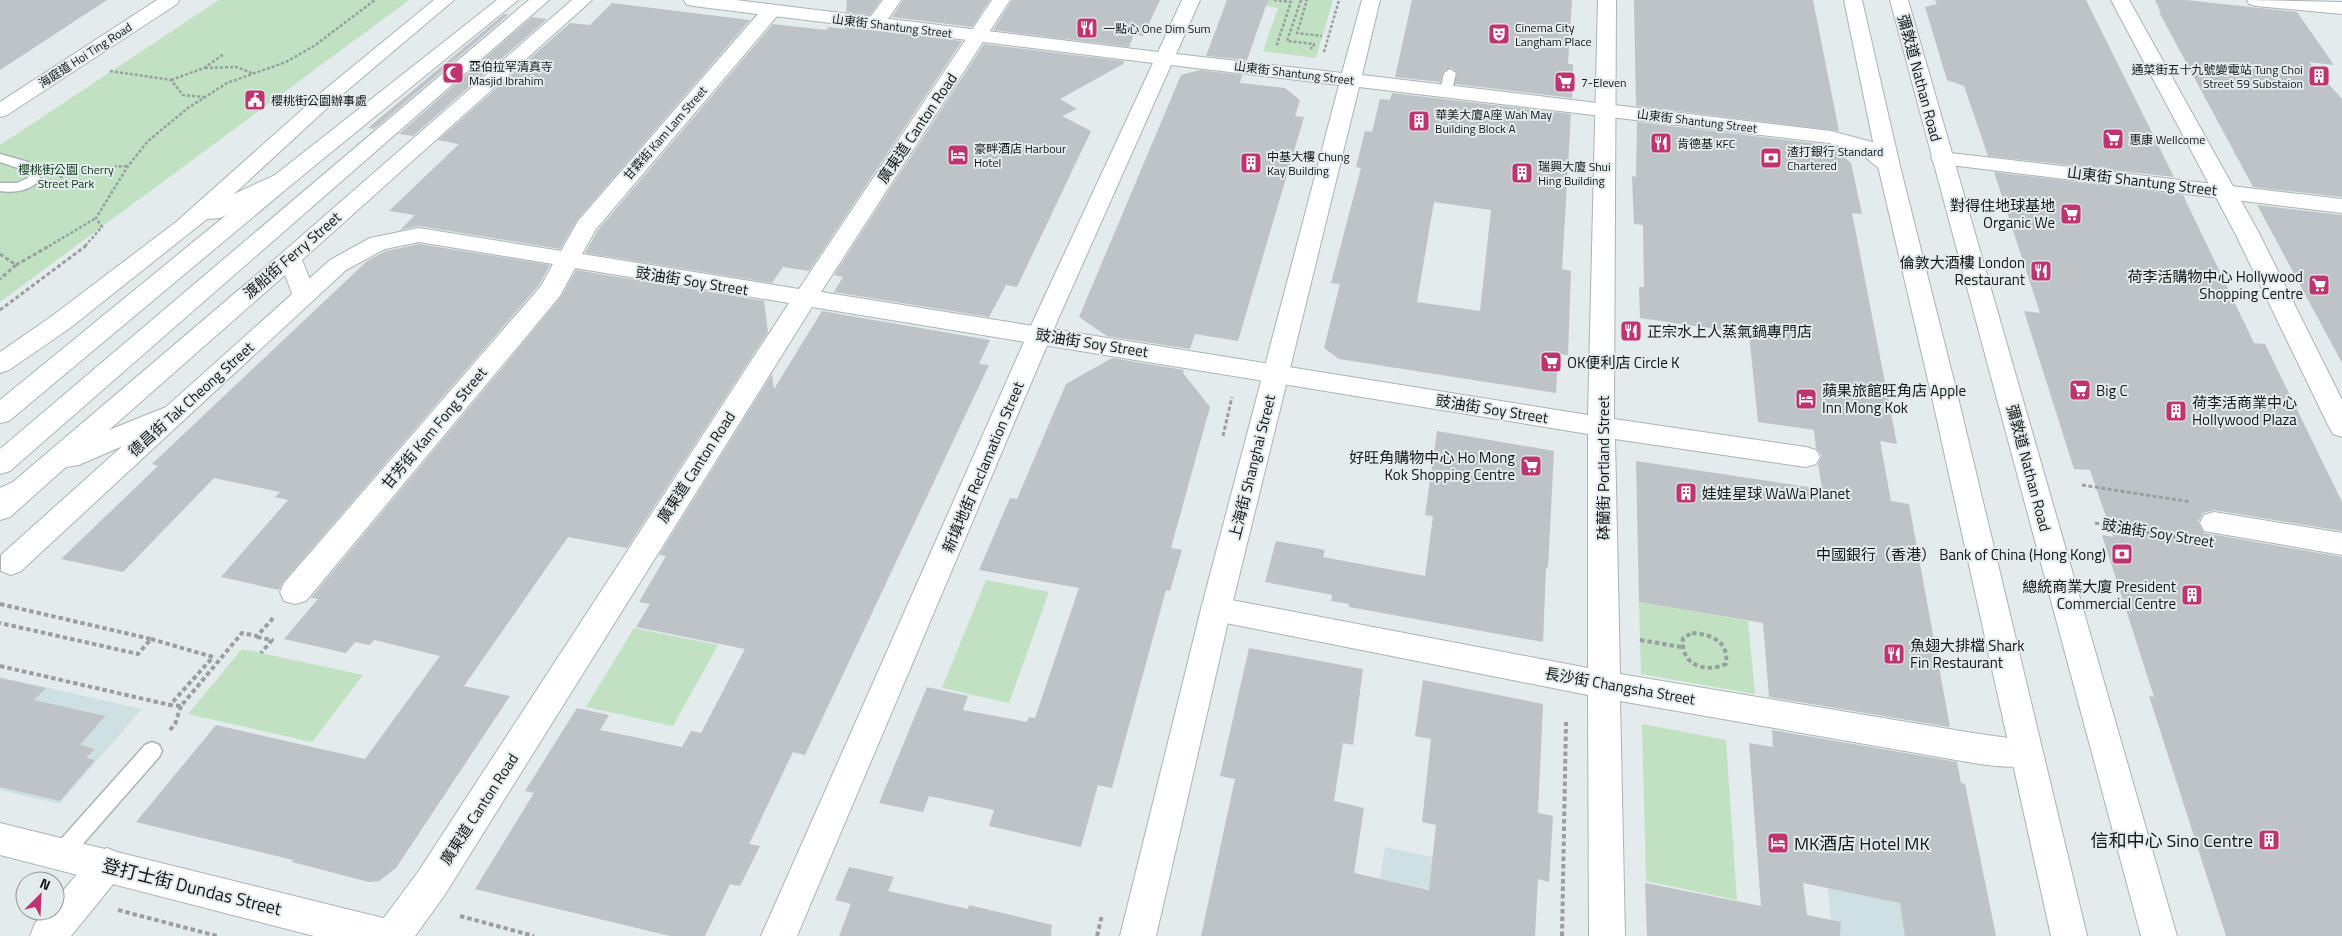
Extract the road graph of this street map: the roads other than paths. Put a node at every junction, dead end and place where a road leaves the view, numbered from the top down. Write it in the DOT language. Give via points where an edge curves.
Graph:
graph roads {
  1 [pos="170,0"];
  2 [pos="445,0"];
  3 [pos="508,0"];
  4 [pos="540,0"];
  5 [pos="583,0"];
  6 [pos="693,0"];
  7 [pos="892,0"];
  8 [pos="1001,0"];
  9 [pos="1192,0"];
  10 [pos="1371,0"];
  11 [pos="1607,0"];
  12 [pos="1853,0"];
  13 [pos="1899,0"];
  14 [pos="2120,0"];
  15 [pos="2256,0"];
  16 [pos="2342,8"];
  17 [pos="771,11"];
  18 [pos="875,24"];
  19 [pos="979,36"];
  20 [pos="1165,58"];
  21 [pos="1351,80"];
  22 [pos="1605,110"];
  23 [pos="0,111"];
  24 [pos="0,158"];
  25 [pos="1942,158"];
  26 [pos="1889,166"];
  27 [pos="288,176"];
  28 [pos="0,187"];
  29 [pos="2223,191"];
  30 [pos="2342,206"];
  31 [pos="184,227"];
  32 [pos="378,243"];
  33 [pos="290,258"];
  34 [pos="567,261"];
  35 [pos="304,295"];
  36 [pos="805,298"];
  37 [pos="1041,335"];
  38 [pos="0,364"];
  39 [pos="1276,373"];
  40 [pos="176,412"];
  41 [pos="0,414"];
  42 [pos="2342,426"];
  43 [pos="1601,427"];
  44 [pos="1806,457"];
  45 [pos="0,464"];
  46 [pos="45,468"];
  47 [pos="24,487"];
  48 [pos="0,501"];
  49 [pos="0,509"];
  50 [pos="2201,522"];
  51 [pos="2342,544"];
  52 [pos="11,563"];
  53 [pos="287,601"];
  54 [pos="1216,609"];
  55 [pos="1605,685"];
  56 [pos="152,751"];
  57 [pos="2026,752"];
  58 [pos="0,839"];
  59 [pos="61,854"];
  60 [pos="107,865"];
  61 [pos="48,936"];
  62 [pos="383,936"];
  63 [pos="393,936"];
  64 [pos="780,936"];
  65 [pos="1138,936"];
  66 [pos="1607,936"];
  67 [pos="2069,936"];
  68 [pos="2159,936"];
  1 -- 23 [label="main road, 海庭道 Hoi Ting Road"];
  2 -- 31 [label="main road" via="330,95"];
  3 -- 27 [label="main road"];
  4 -- 45 [label="main road"];
  5 -- 33 [label="main road, 渡船街 Ferry Street"];
  6 -- 17 [label="main road, 山東街 Shantung Street"];
  7 -- 18 [label="main road"];
  8 -- 19 [label="main road, 廣東道 Canton Road"];
  9 -- 20 [label="main road, 新填地街 Reclamation Street"];
  10 -- 21 [label="main road, 上海街 Shanghai Street"];
  11 -- 22 [label="main road, 砵蘭街 Portland Street"];
  12 -- 26 [label="main road"];
  13 -- 25 [label="main road, 彌敦道 Nathan Road"];
  14 -- 29 [label="main road"];
  15 -- 16 [label="main road"];
  17 -- 18 [label="main road, 山東街 Shantung Street"];
  17 -- 34 [label="main road, 甘霖街 Kam Lam Street" via="586,226"];
  18 -- 19 [label="main road, 山東街 Shantung Street"];
  19 -- 20 [label="main road, 山東街 Shantung Street"];
  19 -- 36 [label="main road, 廣東道 Canton Road"];
  20 -- 21 [label="main road, 山東街 Shantung Street"];
  20 -- 37 [label="main road, 新填地街 Reclamation Street"];
  21 -- 22 [label="main road, 山東街 Shantung Street" via="1448,82"];
  21 -- 39 [label="main road, 上海街 Shanghai Street"];
  22 -- 26 [label="main road, 山東街 Shantung Street" via="1831,137 1864,147"];
  22 -- 43 [label="main road, 砵蘭街 Portland Street"];
  24 -- 28 [label="lane" via="34,172 34,179 20,187"];
  25 -- 29 [label="main road, 山東街 Shantung Street"];
  25 -- 68 [label="main road, 彌敦道 Nathan Road"];
  26 -- 57 [label="main road"];
  27 -- 31 [label="main road"];
  27 -- 41 [label="main road"];
  29 -- 30 [label="main road, 山東街 Shantung Street"];
  29 -- 42 [label="main road"];
  31 -- 38 [label="main road" via="61,322"];
  32 -- 34 [label="main road, 豉油街 Soy Street" via="419,235"];
  32 -- 35 [label="main road, 德昌街 Tak Cheong Street" via="338,265"];
  33 -- 35 [label="main road"];
  33 -- 46 [label="main road, 渡船街 Ferry Street"];
  34 -- 36 [label="main road, 豉油街 Soy Street"];
  34 -- 53 [label="main road, 甘芳街 Kam Fong Street" via="551,290"];
  35 -- 40 [label="main road, 德昌街 Tak Cheong Street"];
  36 -- 37 [label="main road, 豉油街 Soy Street"];
  36 -- 63 [label="main road, 廣東道 Canton Road" via="431,884"];
  37 -- 39 [label="main road, 豉油街 Soy Street"];
  37 -- 64 [label="main road, 新填地街 Reclamation Street"];
  39 -- 43 [label="main road, 豉油街 Soy Street"];
  39 -- 54 [label="main road, 上海街 Shanghai Street"];
  40 -- 46 [label="main road"];
  40 -- 52 [label="main road, 德昌街 Tak Cheong Street"];
  43 -- 44 [label="main road, 豉油街 Soy Street"];
  43 -- 55 [label="main road, 砵蘭街 Portland Street"];
  46 -- 47 [label="main road, 渡船街 Ferry Street"];
  47 -- 48 [label="main road"];
  47 -- 49 [label="main road, 渡船街 Ferry Street"];
  50 -- 51 [label="main road, 豉油街 Soy Street"];
  54 -- 55 [label="main road, 長沙街 Changsha Street"];
  54 -- 65 [label="main road, 上海街 Shanghai Street"];
  55 -- 57 [label="main road, 長沙街 Changsha Street" via="2008,753"];
  55 -- 66 [label="main road, 砵蘭街 Portland Street"];
  56 -- 59 [label="lane"];
  57 -- 67 [label="main road"];
  58 -- 59 [label="main road, 登打士街 Dundas Street"];
  59 -- 60 [label="main road, 登打士街 Dundas Street"];
  60 -- 61 [label="main road"];
  60 -- 62 [label="main road, 登打士街 Dundas Street"];
}
